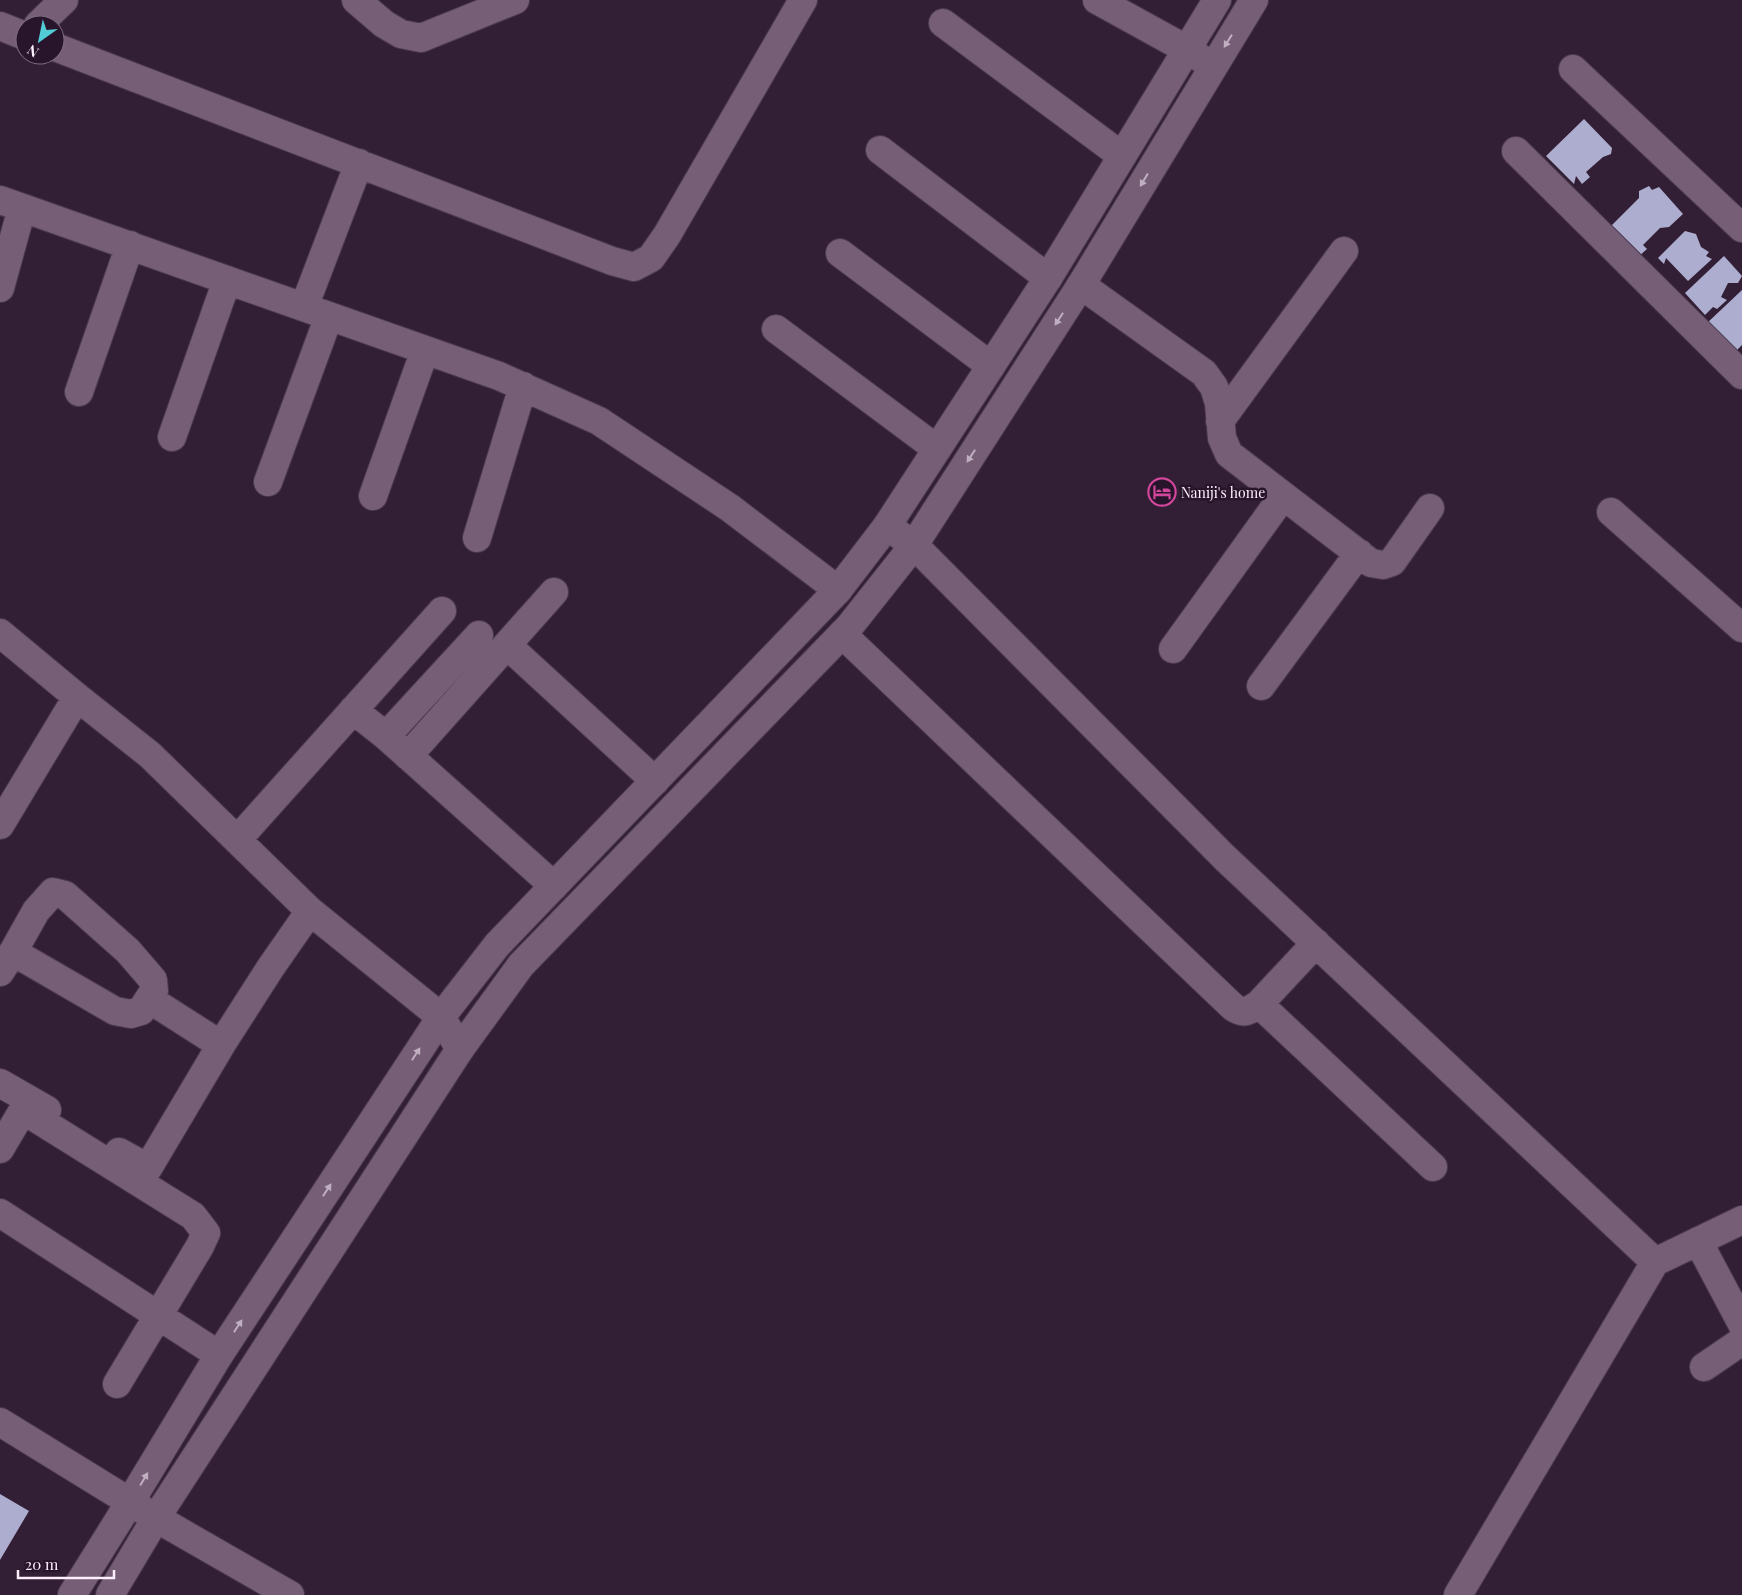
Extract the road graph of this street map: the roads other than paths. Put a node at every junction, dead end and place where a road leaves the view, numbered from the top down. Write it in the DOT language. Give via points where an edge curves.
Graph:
graph roads {
  1 [pos="64,0"];
  2 [pos="356,0"];
  3 [pos="515,0"];
  4 [pos="803,0"];
  5 [pos="1097,0"];
  6 [pos="1217,0"];
  7 [pos="1254,0"];
  8 [pos="48,15"];
  9 [pos="942,23"];
  10 [pos="0,26"];
  11 [pos="15,32"];
  12 [pos="1186,49"];
  13 [pos="65,51"];
  14 [pos="1213,66"];
  15 [pos="1573,69"];
  16 [pos="880,150"];
  17 [pos="1516,150"];
  18 [pos="1122,156"];
  19 [pos="359,163"];
  20 [pos="11,204"];
  21 [pos="1742,228"];
  22 [pos="130,245"];
  23 [pos="1344,251"];
  24 [pos="840,253"];
  25 [pos="1048,278"];
  26 [pos="227,280"];
  27 [pos="1081,285"];
  28 [pos="0,288"];
  29 [pos="304,307"];
  30 [pos="329,316"];
  31 [pos="776,329"];
  32 [pos="425,350"];
  33 [pos="991,366"];
  34 [pos="1742,375"];
  35 [pos="523,386"];
  36 [pos="79,392"];
  37 [pos="1220,421"];
  38 [pos="172,437"];
  39 [pos="937,449"];
  40 [pos="268,482"];
  41 [pos="372,496"];
  42 [pos="1283,496"];
  43 [pos="1430,508"];
  44 [pos="1612,512"];
  45 [pos="887,526"];
  46 [pos="477,538"];
  47 [pos="914,545"];
  48 [pos="1359,553"];
  49 [pos="838,590"];
  50 [pos="554,592"];
  51 [pos="442,611"];
  52 [pos="1742,628"];
  53 [pos="0,633"];
  54 [pos="842,634"];
  55 [pos="479,635"];
  56 [pos="507,645"];
  57 [pos="1173,649"];
  58 [pos="1261,686"];
  59 [pos="77,697"];
  60 [pos="353,710"];
  61 [pos="386,736"];
  62 [pos="408,756"];
  63 [pos="654,782"];
  64 [pos="0,825"];
  65 [pos="236,840"];
  66 [pos="554,886"];
  67 [pos="310,911"];
  68 [pos="1316,943"];
  69 [pos="7,962"];
  70 [pos="149,999"];
  71 [pos="1259,1004"];
  72 [pos="441,1018"];
  73 [pos="221,1046"];
  74 [pos="460,1049"];
  75 [pos="0,1083"];
  76 [pos="12,1104"];
  77 [pos="0,1149"];
  78 [pos="1433,1167"];
  79 [pos="148,1168"];
  80 [pos="211,1207"];
  81 [pos="0,1213"];
  82 [pos="1742,1220"];
  83 [pos="1698,1241"];
  84 [pos="1655,1262"];
  85 [pos="158,1316"];
  86 [pos="1742,1324"];
  87 [pos="1742,1341"];
  88 [pos="219,1355"];
  89 [pos="1704,1367"];
  90 [pos="117,1384"];
  91 [pos="0,1422"];
  92 [pos="130,1502"];
  93 [pos="156,1518"];
  94 [pos="72,1595"];
  95 [pos="110,1595"];
  96 [pos="290,1595"];
  97 [pos="1458,1595"];
  1 -- 8 [label="street"];
  2 -- 3 [label="street" via="392,29 421,38"];
  4 -- 19 [label="street" via="667,235 651,258 634,266"];
  5 -- 12 [label="street"];
  6 -- 12 [label="street"];
  7 -- 14 [label="street, one-way"];
  9 -- 18 [label="street"];
  10 -- 11 [label="street"];
  12 -- 14 [label="street"];
  12 -- 18 [label="street"];
  13 -- 19 [label="street"];
  14 -- 27 [label="street, one-way"];
  15 -- 21 [label="street"];
  16 -- 25 [label="street"];
  17 -- 34 [label="street"];
  18 -- 25 [label="street"];
  19 -- 29 [label="street"];
  20 -- 22 [label="street"];
  20 -- 28 [label="street"];
  22 -- 26 [label="street"];
  22 -- 36 [label="street"];
  23 -- 37 [label="street"];
  24 -- 33 [label="street"];
  25 -- 33 [label="street"];
  26 -- 29 [label="street"];
  26 -- 38 [label="street"];
  27 -- 37 [label="street" via="1204,374 1214,387"];
  27 -- 47 [label="street, one-way"];
  29 -- 30 [label="street"];
  30 -- 32 [label="street"];
  30 -- 40 [label="street"];
  31 -- 39 [label="street"];
  32 -- 35 [label="street"];
  32 -- 41 [label="street"];
  33 -- 39 [label="street"];
  35 -- 46 [label="street"];
  35 -- 49 [label="street" via="599,420 730,508"];
  37 -- 42 [label="street" via="1222,438 1229,454"];
  39 -- 45 [label="street"];
  42 -- 48 [label="street"];
  42 -- 57 [label="street"];
  43 -- 48 [label="street" via="1392,562 1383,565 1371,563"];
  44 -- 52 [label="street"];
  45 -- 47 [label="street"];
  45 -- 49 [label="street"];
  47 -- 54 [label="street"];
  47 -- 68 [label="street" via="1225,858"];
  48 -- 58 [label="street"];
  49 -- 63 [label="street"];
  50 -- 56 [label="street"];
  51 -- 60 [label="street"];
  53 -- 59 [label="street"];
  54 -- 71 [label="street" via="1233,1007 1240,1012"];
  54 -- 74 [label="street" via="521,965"];
  55 -- 61 [label="street"];
  56 -- 62 [label="street"];
  56 -- 63 [label="street"];
  59 -- 64 [label="street"];
  59 -- 65 [label="street" via="150,755"];
  60 -- 61 [label="street"];
  60 -- 65 [label="street"];
  61 -- 62 [label="street"];
  62 -- 66 [label="street"];
  63 -- 66 [label="street"];
  65 -- 67 [label="street"];
  66 -- 72 [label="street" via="497,945"];
  67 -- 72 [label="street"];
  67 -- 73 [label="street"];
  68 -- 71 [label="street"];
  68 -- 84 [label="street"];
  69 -- 70 [label="street" via="115,1011 141,1012"];
  69 -- 70 [label="street" via="36,911 53,892 65,895 128,951 153,980 154,991"];
  70 -- 73 [label="street"];
  71 -- 78 [label="street"];
  72 -- 74 [label="street"];
  88 -- 72 [label="street, one-way"];
  73 -- 79 [label="street"];
  74 -- 93 [label="street"];
  75 -- 79 [label="street"];
  76 -- 77 [label="street"];
  76 -- 85 [label="street" via="193,1216 206,1233"];
  79 -- 80 [label="street"];
  81 -- 85 [label="street"];
  82 -- 83 [label="street"];
  83 -- 84 [label="street"];
  83 -- 86 [label="street"];
  84 -- 97 [label="street"];
  85 -- 88 [label="street"];
  85 -- 90 [label="street"];
  87 -- 89 [label="street"];
  92 -- 88 [label="street, one-way"];
  91 -- 92 [label="street"];
  92 -- 93 [label="street"];
  92 -- 94 [label="street"];
  93 -- 95 [label="street"];
  93 -- 96 [label="street"];
}
